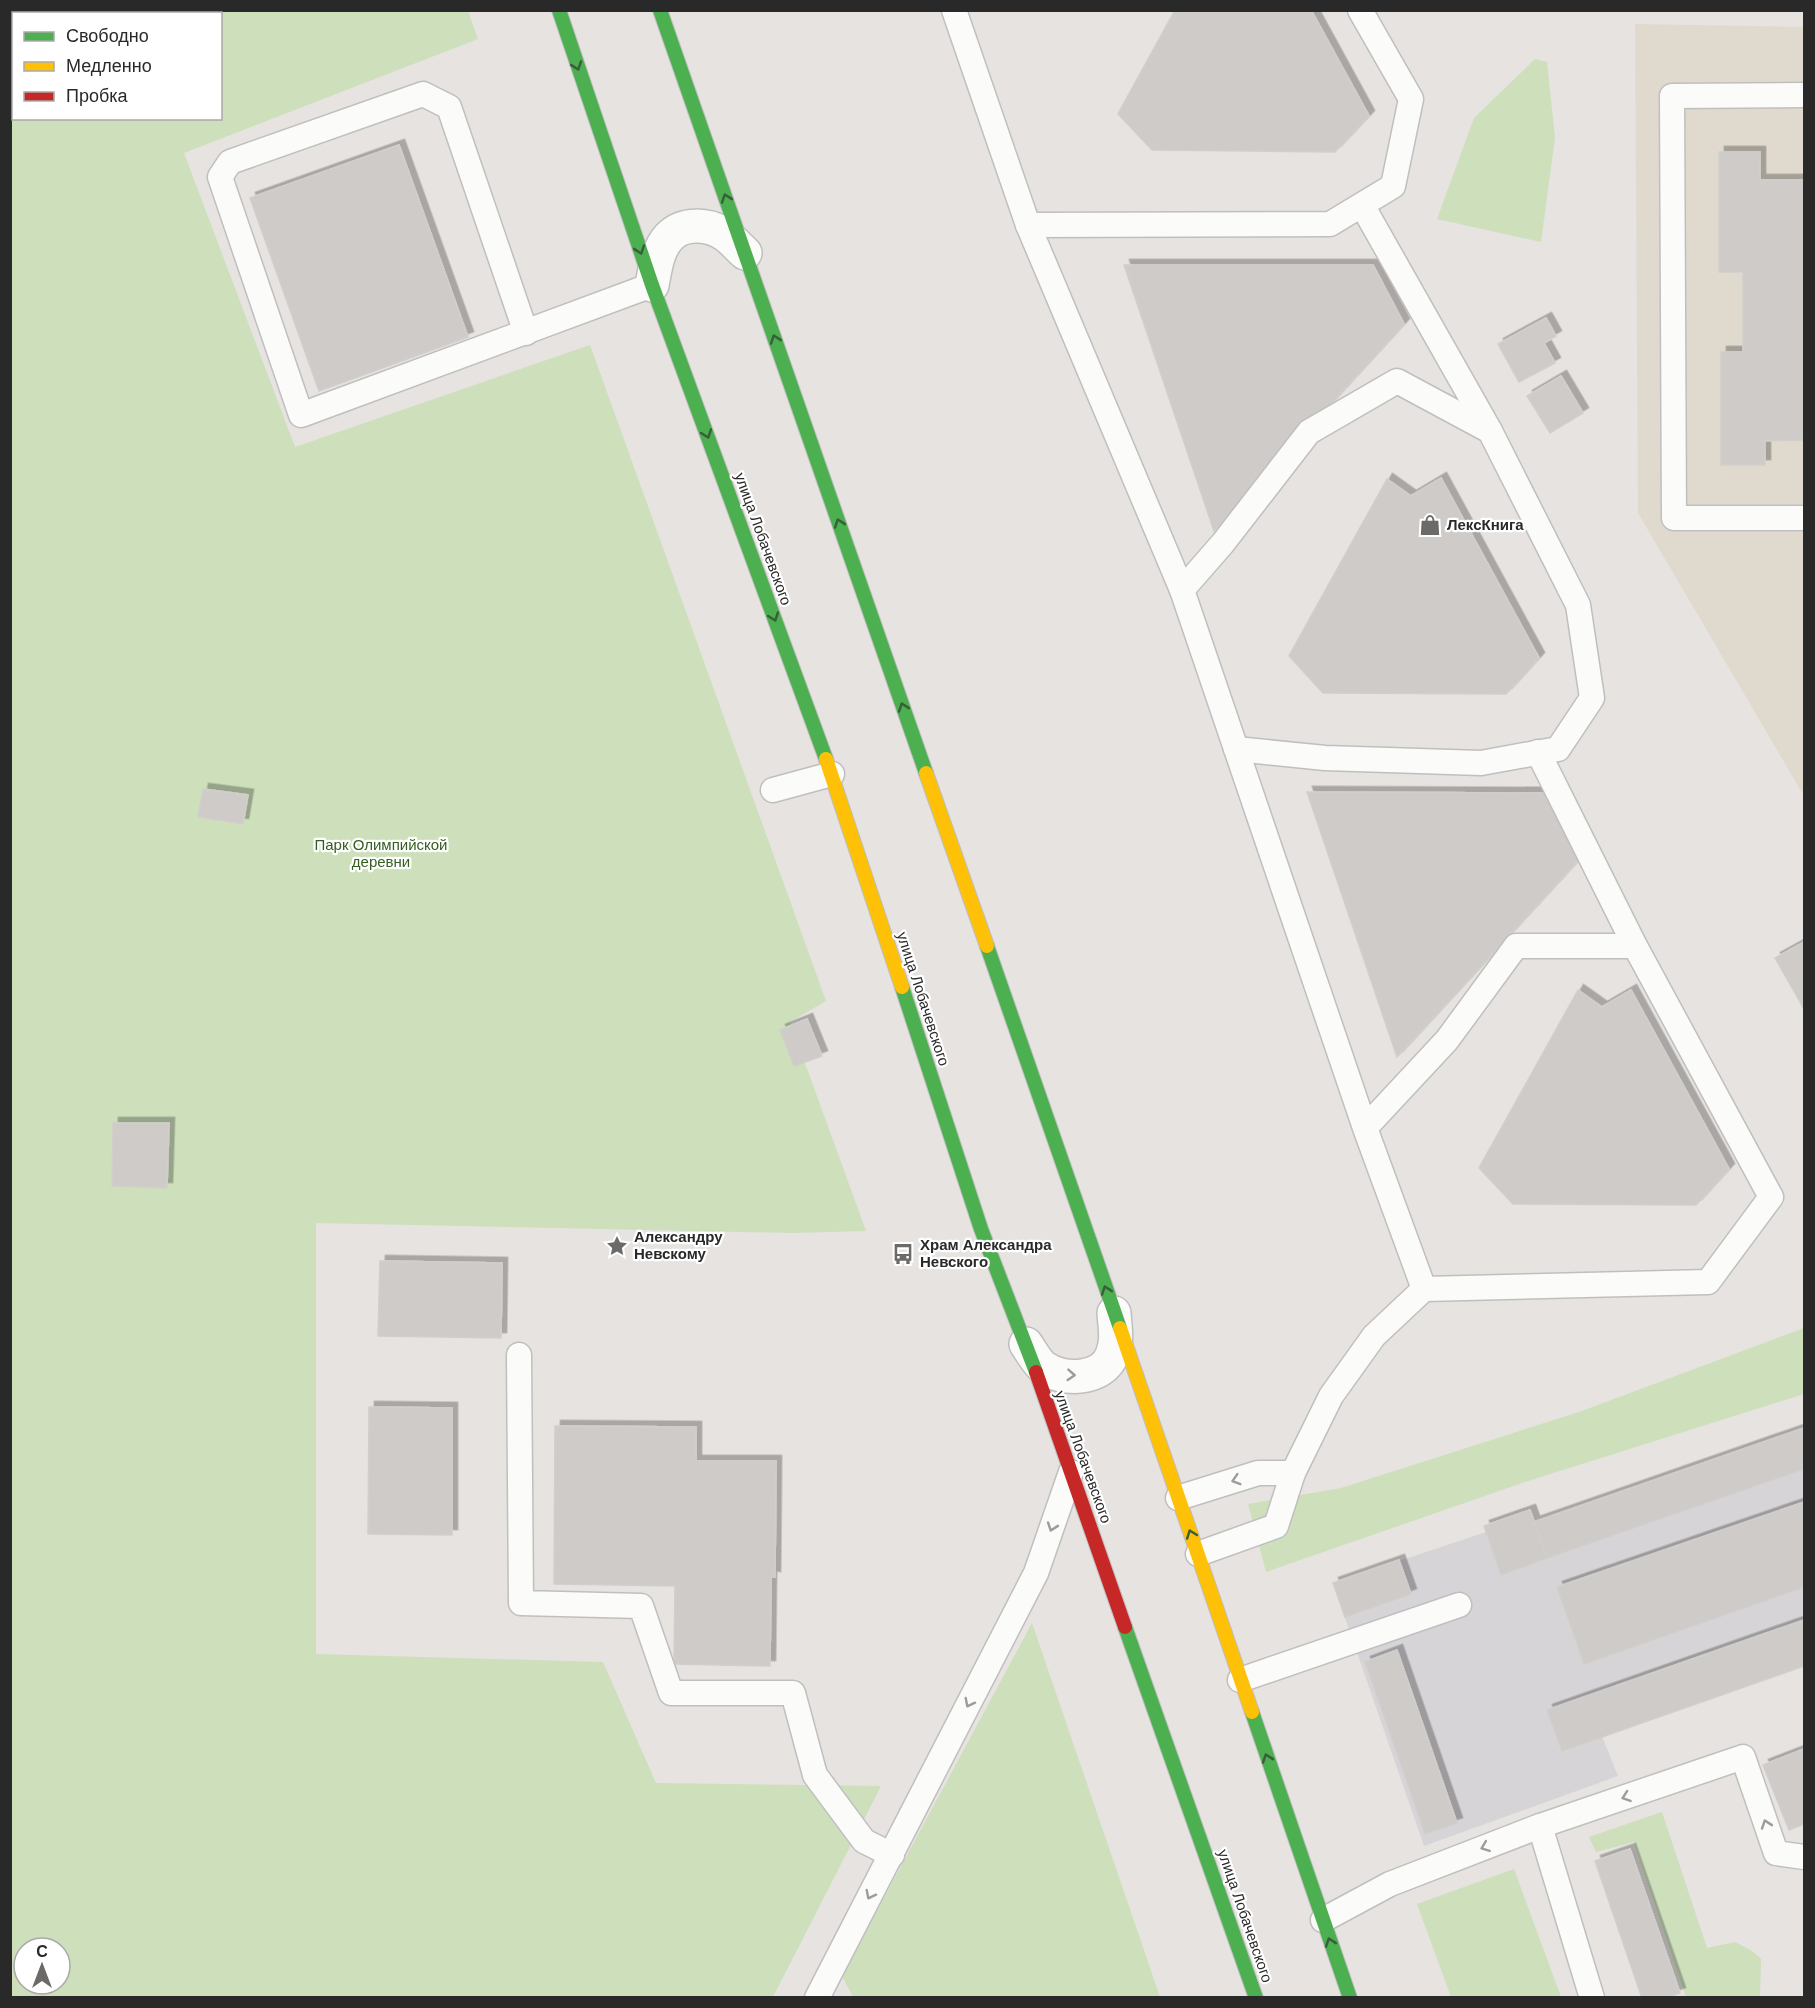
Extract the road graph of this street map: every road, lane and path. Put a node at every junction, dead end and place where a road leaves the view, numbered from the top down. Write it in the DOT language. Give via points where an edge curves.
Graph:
graph roads {
  1 [pos="559,10"];
  2 [pos="660,10"];
  3 [pos="954,10"];
  4 [pos="1360,10"];
  5 [pos="1804,95"];
  6 [pos="1362,206"];
  7 [pos="1028,225"];
  8 [pos="745,253"];
  9 [pos="652,285"];
  10 [pos="526,333"];
  11 [pos="1490,431"];
  12 [pos="1804,518"];
  13 [pos="1182,590"];
  14 [pos="1236,749"];
  15 [pos="1538,752"];
  16 [pos="832,774"];
  17 [pos="773,790"];
  18 [pos="1635,946"];
  19 [pos="1365,1128"];
  20 [pos="1424,1289"];
  21 [pos="1114,1311"];
  22 [pos="1026,1344"];
  23 [pos="519,1355"];
  24 [pos="1071,1472"];
  25 [pos="1293,1473"];
  26 [pos="1178,1497"];
  27 [pos="1198,1554"];
  28 [pos="1459,1605"];
  29 [pos="1240,1680"];
  30 [pos="1540,1826"];
  31 [pos="891,1855"];
  32 [pos="1804,1857"];
  33 [pos="1323,1920"];
  34 [pos="817,1998"];
  35 [pos="1256,1998"];
  36 [pos="1350,1998"];
  37 [pos="1592,1998"];
  1 -- 9 [label="main road, улица Лобачевского, one-way"];
  8 -- 2 [label="main road, one-way"];
  3 -- 7 [label="lane"];
  4 -- 6 [label="lane" via="1411,99 1393,186"];
  5 -- 12 [label="lane" via="1672,96 1672,119 1674,518"];
  6 -- 7 [label="lane" via="1330,224"];
  6 -- 11 [label="lane"];
  7 -- 13 [label="lane"];
  8 -- 9 [label="street" via="725,234 706,226 684,227 669,237 658,256"];
  21 -- 8 [label="main road, one-way"];
  9 -- 10 [label="lane"];
  9 -- 16 [label="main road, улица Лобачевского, one-way"];
  10 -- 10 [label="lane" via="449,107 423,94 230,162 220,177 300,416"];
  11 -- 13 [label="lane" via="1397,381 1309,432"];
  11 -- 15 [label="lane" via="1578,605 1592,698 1558,749"];
  13 -- 14 [label="lane"];
  14 -- 15 [label="lane" via="1325,758 1480,764"];
  14 -- 19 [label="lane"];
  15 -- 18 [label="lane"];
  16 -- 17 [label="lane"];
  16 -- 22 [label="main road, улица Лобачевского" via="981,1229"];
  18 -- 19 [label="lane" via="1516,946 1447,1040"];
  18 -- 20 [label="lane" via="1771,1197 1708,1282"];
  19 -- 20 [label="lane"];
  20 -- 25 [label="lane" via="1374,1336 1331,1396"];
  22 -- 21 [label="street, one-way" via="1043,1367 1062,1375 1078,1377 1098,1372 1112,1358 1116,1340"];
  21 -- 26 [label="main road"];
  22 -- 24 [label="main road, улица Лобачевского"];
  23 -- 31 [label="lane" via="521,1603 640,1606 671,1693 793,1693 815,1775 864,1840"];
  24 -- 31 [label="lane, one-way" via="1036,1573"];
  24 -- 35 [label="main road, улица Лобачевского"];
  25 -- 26 [label="lane, one-way" via="1258,1473"];
  25 -- 27 [label="lane" via="1276,1526"];
  27 -- 26 [label="main road, one-way"];
  27 -- 29 [label="main road"];
  28 -- 29 [label="lane"];
  33 -- 29 [label="main road, one-way"];
  32 -- 30 [label="lane, one-way" via="1776,1852 1743,1757"];
  30 -- 33 [label="lane, one-way" via="1390,1884"];
  30 -- 37 [label="lane"];
  31 -- 34 [label="lane, one-way"];
  36 -- 33 [label="main road, one-way"];
}
